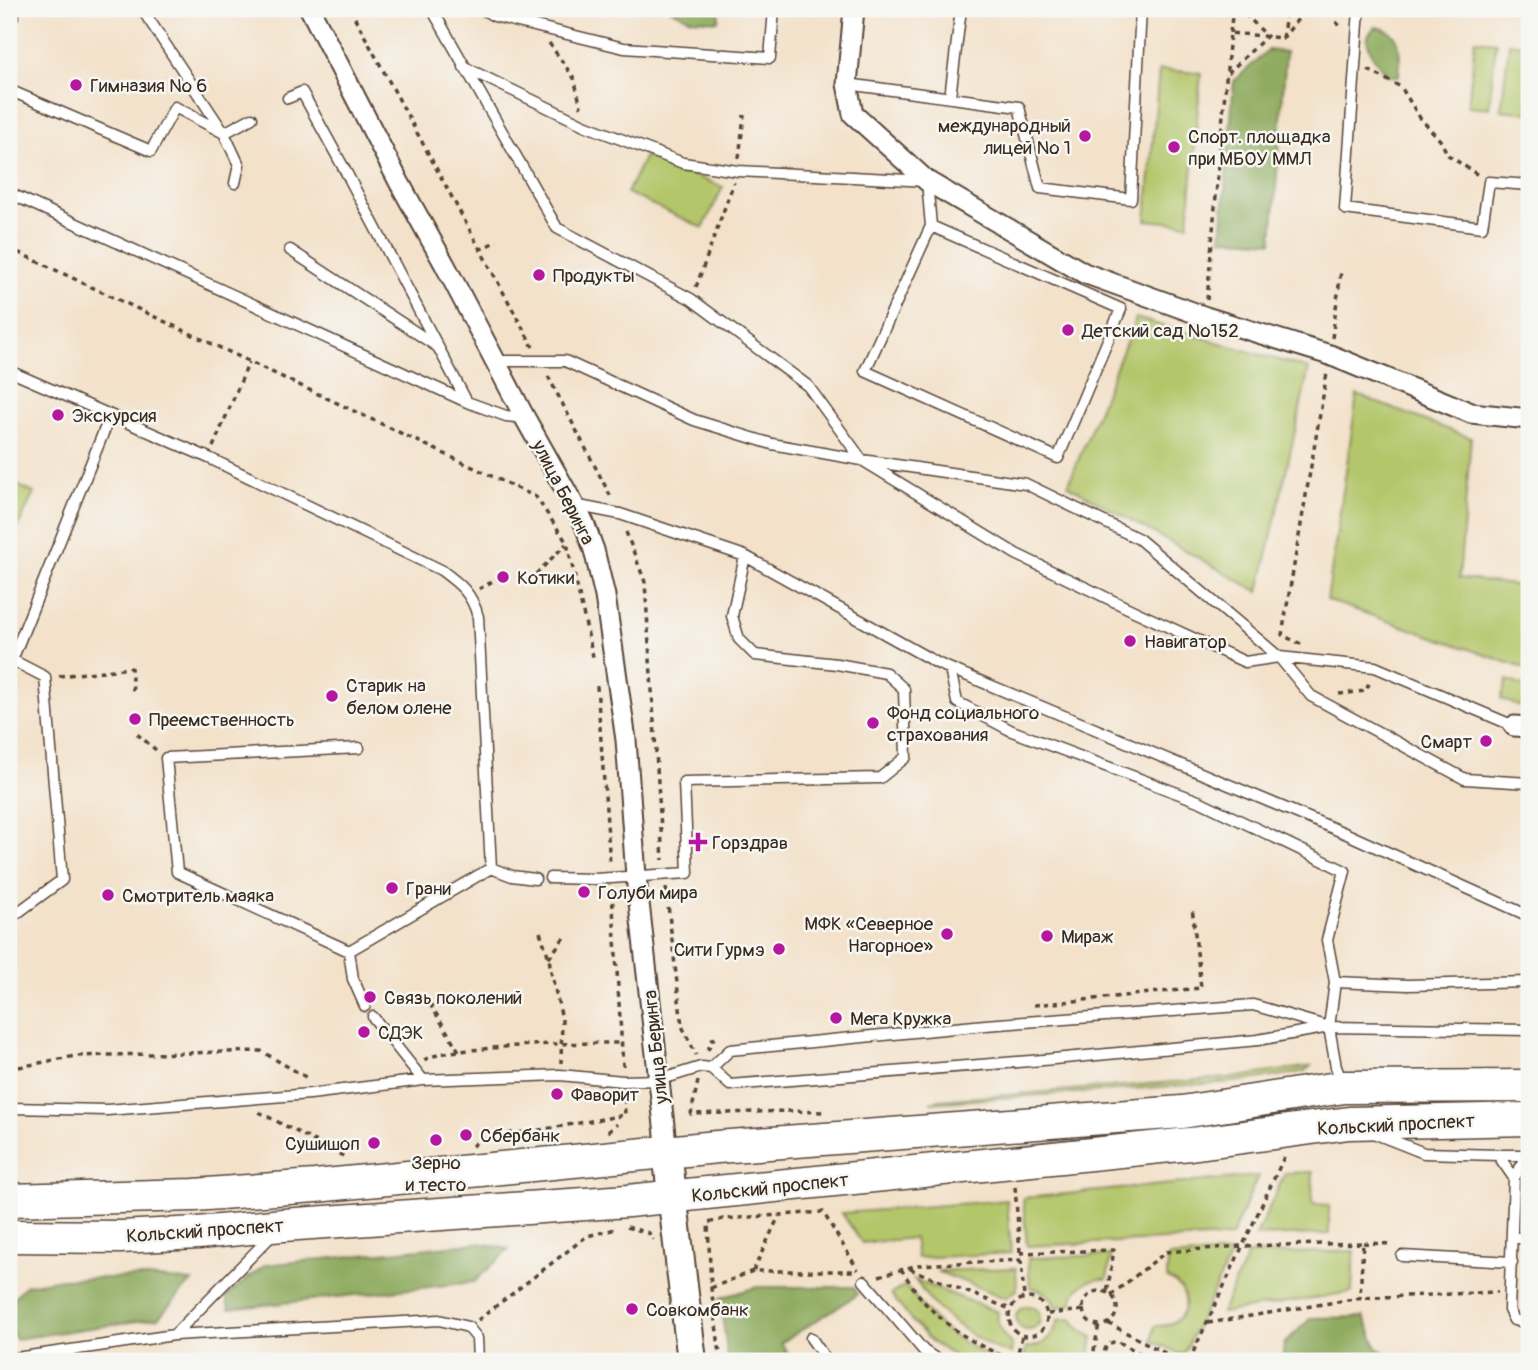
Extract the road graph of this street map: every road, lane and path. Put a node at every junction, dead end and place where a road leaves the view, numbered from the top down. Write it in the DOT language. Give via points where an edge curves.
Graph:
graph roads {
  1 [pos="16,9"];
  2 [pos="142,9"];
  3 [pos="310,9"];
  4 [pos="350,9"];
  5 [pos="432,9"];
  6 [pos="482,9"];
  7 [pos="774,9"];
  8 [pos="854,9"];
  9 [pos="961,9"];
  10 [pos="1141,9"];
  11 [pos="1233,9"];
  12 [pos="1240,9"];
  13 [pos="1286,9"];
  14 [pos="1359,9"];
  15 [pos="1298,19"];
  16 [pos="9,25"];
  17 [pos="540,27"];
  18 [pos="1230,33"];
  19 [pos="1266,36"];
  20 [pos="1283,37"];
  21 [pos="1356,57"];
  22 [pos="464,67"];
  23 [pos="1227,74"];
  24 [pos="847,84"];
  25 [pos="9,90"];
  26 [pos="950,97"];
  27 [pos="288,98"];
  28 [pos="744,115"];
  29 [pos="252,118"];
  30 [pos="584,125"];
  31 [pos="224,133"];
  32 [pos="738,171"];
  33 [pos="927,181"];
  34 [pos="1489,181"];
  35 [pos="235,183"];
  36 [pos="1529,185"];
  37 [pos="9,193"];
  38 [pos="930,226"];
  39 [pos="497,241"];
  40 [pos="9,248"];
  41 [pos="290,250"];
  42 [pos="479,250"];
  43 [pos="1341,271"];
  44 [pos="1208,298"];
  45 [pos="691,299"];
  46 [pos="438,347"];
  47 [pos="1330,355"];
  48 [pos="495,361"];
  49 [pos="540,361"];
  50 [pos="249,362"];
  51 [pos="9,371"];
  52 [pos="467,402"];
  53 [pos="110,416"];
  54 [pos="525,418"];
  55 [pos="1529,419"];
  56 [pos="209,458"];
  57 [pos="862,460"];
  58 [pos="573,504"];
  59 [pos="745,556"];
  60 [pos="498,578"];
  61 [pos="470,594"];
  62 [pos="1304,645"];
  63 [pos="1279,657"];
  64 [pos="10,660"];
  65 [pos="1347,665"];
  66 [pos="950,669"];
  67 [pos="596,672"];
  68 [pos="45,677"];
  69 [pos="597,686"];
  70 [pos="133,691"];
  71 [pos="1348,694"];
  72 [pos="1524,730"];
  73 [pos="137,734"];
  74 [pos="359,748"];
  75 [pos="166,758"];
  76 [pos="1529,783"];
  77 [pos="491,868"];
  78 [pos="665,874"];
  79 [pos="636,876"];
  80 [pos="550,878"];
  81 [pos="611,878"];
  82 [pos="535,879"];
  83 [pos="1192,907"];
  84 [pos="1529,916"];
  85 [pos="9,919"];
  86 [pos="540,932"];
  87 [pos="565,936"];
  88 [pos="349,951"];
  89 [pos="549,958"];
  90 [pos="1335,982"];
  91 [pos="1529,982"];
  92 [pos="430,1004"];
  93 [pos="365,1006"];
  94 [pos="1023,1006"];
  95 [pos="373,1017"];
  96 [pos="1329,1027"];
  97 [pos="1529,1030"];
  98 [pos="563,1042"];
  99 [pos="622,1044"];
  100 [pos="459,1051"];
  101 [pos="412,1066"];
  102 [pos="706,1067"];
  103 [pos="9,1069"];
  104 [pos="560,1075"];
  105 [pos="423,1080"];
  106 [pos="659,1080"];
  107 [pos="623,1082"];
  108 [pos="314,1083"];
  109 [pos="1529,1086"];
  110 [pos="1345,1087"];
  111 [pos="235,1100"];
  112 [pos="9,1108"];
  113 [pos="625,1115"];
  114 [pos="1529,1119"];
  115 [pos="1349,1123"];
  116 [pos="667,1152"];
  117 [pos="1286,1153"];
  118 [pos="1498,1155"];
  119 [pos="1528,1155"];
  120 [pos="353,1161"];
  121 [pos="1014,1178"];
  122 [pos="1514,1178"];
  123 [pos="672,1197"];
  124 [pos="9,1200"];
  125 [pos="779,1215"];
  126 [pos="283,1225"];
  127 [pos="649,1233"];
  128 [pos="9,1236"];
  129 [pos="1513,1238"];
  130 [pos="1529,1238"];
  131 [pos="1363,1243"];
  132 [pos="1402,1244"];
  133 [pos="1241,1246"];
  134 [pos="1020,1253"];
  135 [pos="1402,1256"];
  136 [pos="1021,1260"];
  137 [pos="1512,1262"];
  138 [pos="908,1268"];
  139 [pos="901,1269"];
  140 [pos="753,1271"];
  141 [pos="864,1281"];
  142 [pos="711,1289"];
  143 [pos="1511,1291"];
  144 [pos="1109,1294"];
  145 [pos="1024,1298"];
  146 [pos="1360,1298"];
  147 [pos="1010,1309"];
  148 [pos="1084,1310"];
  149 [pos="1047,1314"];
  150 [pos="1108,1323"];
  151 [pos="1208,1323"];
  152 [pos="1099,1324"];
  153 [pos="1529,1324"];
  154 [pos="468,1327"];
  155 [pos="174,1335"];
  156 [pos="1021,1336"];
  157 [pos="811,1338"];
  158 [pos="9,1359"];
  159 [pos="20,1359"];
  160 [pos="478,1361"];
  161 [pos="692,1361"];
  162 [pos="720,1361"];
  163 [pos="827,1361"];
  164 [pos="939,1361"];
  165 [pos="1017,1361"];
  166 [pos="1092,1361"];
  167 [pos="1107,1361"];
  168 [pos="1155,1361"];
  169 [pos="1181,1361"];
  170 [pos="1189,1361"];
  1 -- 16 [label="lane"];
  2 -- 31 [label="lane"];
  3 -- 48 [label="street, улица Беринга"];
  4 -- 42 [label="path"];
  5 -- 22 [label="lane"];
  6 -- 17 [label="lane"];
  7 -- 17 [label="lane" via="770,58 624,48"];
  8 -- 24 [label="street"];
  9 -- 26 [label="lane"];
  10 -- 26 [label="lane" via="1131,199 1040,188 1019,107"];
  11 -- 18 [label="path"];
  12 -- 19 [label="path"];
  13 -- 20 [label="path"];
  14 -- 21 [label="lane"];
  15 -- 20 [label="path"];
  17 -- 30 [label="path" via="574,78"];
  18 -- 19 [label="path"];
  18 -- 23 [label="path"];
  19 -- 20 [label="path"];
  19 -- 23 [label="path"];
  21 -- 34 [label="path" via="1362,66 1401,87 1448,155"];
  21 -- 34 [label="lane" via="1345,209 1482,227"];
  22 -- 30 [label="lane"];
  22 -- 45 [label="lane" via="556,228"];
  23 -- 44 [label="path"];
  24 -- 26 [label="lane"];
  24 -- 33 [label="street" via="853,114"];
  25 -- 31 [label="lane" via="151,151 175,107"];
  27 -- 46 [label="lane" via="302,93"];
  28 -- 32 [label="path"];
  29 -- 31 [label="lane"];
  30 -- 32 [label="lane" via="683,163"];
  31 -- 35 [label="lane" via="239,165"];
  32 -- 33 [label="lane"];
  32 -- 45 [label="path"];
  33 -- 38 [label="lane"];
  33 -- 47 [label="street" via="1084,273"];
  34 -- 36 [label="lane"];
  37 -- 52 [label="lane"];
  38 -- 38 [label="lane" via="865,371 1058,458 1121,309"];
  39 -- 42 [label="path"];
  40 -- 50 [label="path"];
  41 -- 46 [label="lane"];
  42 -- 49 [label="path"];
  43 -- 47 [label="path"];
  45 -- 57 [label="lane" via="808,386"];
  46 -- 52 [label="lane"];
  47 -- 55 [label="street" via="1471,413"];
  47 -- 62 [label="path" via="1282,635"];
  48 -- 49 [label="lane"];
  48 -- 54 [label="street, улица Беринга"];
  49 -- 57 [label="lane" via="565,361 694,420 772,444"];
  50 -- 56 [label="path"];
  50 -- 67 [label="path" via="536,497 566,544"];
  51 -- 53 [label="lane"];
  52 -- 54 [label="lane"];
  53 -- 56 [label="lane"];
  53 -- 64 [label="lane"];
  54 -- 58 [label="street, улица Беринга"];
  56 -- 61 [label="lane" via="441,570"];
  57 -- 63 [label="lane" via="1016,554 1134,611 1245,662"];
  57 -- 63 [label="lane" via="1026,484 1139,539"];
  58 -- 59 [label="lane" via="620,514"];
  58 -- 79 [label="street, улица Беринга" via="594,550 605,596 626,740"];
  59 -- 66 [label="lane"];
  59 -- 78 [label="lane" via="732,616 739,639 755,655 886,673 904,689 906,757 880,778 684,782 688,873"];
  60 -- 61 [label="path"];
  61 -- 77 [label="lane" via="478,617"];
  63 -- 65 [label="lane"];
  63 -- 76 [label="lane" via="1311,696 1465,779"];
  64 -- 68 [label="lane"];
  65 -- 71 [label="path" via="1373,675 1366,691"];
  65 -- 72 [label="lane" via="1375,667"];
  66 -- 84 [label="lane" via="1347,834"];
  66 -- 90 [label="lane" via="957,702 1012,731 1201,802 1345,871 1327,940"];
  68 -- 70 [label="path" via="131,668"];
  68 -- 85 [label="lane" via="62,880"];
  69 -- 81 [label="path"];
  73 -- 75 [label="path"];
  74 -- 75 [label="lane"];
  75 -- 88 [label="lane" via="177,872"];
  77 -- 82 [label="lane"];
  77 -- 88 [label="lane"];
  78 -- 79 [label="lane"];
  78 -- 102 [label="path" via="682,1026"];
  79 -- 81 [label="lane"];
  79 -- 106 [label="street, улица Беринга"];
  80 -- 81 [label="lane"];
  81 -- 99 [label="path"];
  83 -- 94 [label="path" via="1201,988"];
  86 -- 89 [label="path"];
  87 -- 89 [label="path"];
  88 -- 93 [label="lane" via="353,979"];
  89 -- 98 [label="path"];
  90 -- 91 [label="lane"];
  90 -- 96 [label="lane"];
  92 -- 100 [label="path"];
  95 -- 101 [label="lane"];
  96 -- 97 [label="lane"];
  96 -- 102 [label="lane" via="1245,1041 730,1084"];
  96 -- 102 [label="lane" via="1253,1004 730,1050"];
  96 -- 110 [label="lane" via="1336,1067"];
  98 -- 99 [label="path"];
  98 -- 100 [label="path"];
  98 -- 104 [label="path"];
  99 -- 107 [label="path"];
  100 -- 101 [label="path" via="437,1054"];
  101 -- 105 [label="lane"];
  102 -- 106 [label="lane"];
  103 -- 108 [label="path" via="75,1056 261,1051"];
  104 -- 105 [label="lane"];
  104 -- 107 [label="lane"];
  105 -- 111 [label="lane"];
  106 -- 107 [label="lane"];
  106 -- 116 [label="street, улица Беринга"];
  107 -- 113 [label="path"];
  109 -- 110 [label="main road, Кольский проспект"];
  110 -- 116 [label="main road, Кольский проспект" via="1182,1112"];
  111 -- 112 [label="lane" via="107,1110"];
  111 -- 120 [label="path"];
  114 -- 115 [label="main road, Кольский проспект"];
  115 -- 118 [label="lane" via="1424,1153"];
  115 -- 123 [label="main road, Кольский проспект" via="1190,1144"];
  116 -- 123 [label="street"];
  116 -- 124 [label="main road, Кольский проспект" via="194,1195"];
  117 -- 133 [label="path"];
  118 -- 119 [label="lane"];
  118 -- 122 [label="lane"];
  119 -- 122 [label="lane"];
  121 -- 134 [label="path"];
  122 -- 129 [label="lane"];
  123 -- 126 [label="main road, Кольский проспект"];
  123 -- 161 [label="street"];
  125 -- 140 [label="path"];
  125 -- 140 [label="path" via="823,1212 858,1270"];
  125 -- 142 [label="path" via="708,1223"];
  126 -- 128 [label="main road, Кольский проспект" via="120,1237"];
  126 -- 155 [label="lane"];
  127 -- 154 [label="path" via="625,1227 587,1236"];
  129 -- 130 [label="lane"];
  129 -- 137 [label="lane"];
  131 -- 132 [label="path"];
  131 -- 133 [label="path"];
  131 -- 146 [label="path"];
  133 -- 144 [label="path" via="1166,1252"];
  133 -- 151 [label="path"];
  134 -- 136 [label="path"];
  134 -- 144 [label="path" via="1114,1250"];
  135 -- 137 [label="lane"];
  136 -- 138 [label="path"];
  136 -- 145 [label="path"];
  137 -- 143 [label="lane"];
  138 -- 139 [label="path"];
  138 -- 147 [label="path"];
  139 -- 141 [label="path"];
  139 -- 165 [label="path" via="947,1324 983,1348"];
  140 -- 142 [label="path"];
  141 -- 164 [label="lane" via="924,1351"];
  142 -- 162 [label="path"];
  143 -- 146 [label="path"];
  143 -- 153 [label="lane" via="1514,1320"];
  144 -- 148 [label="path" via="1092,1293"];
  144 -- 150 [label="path" via="1117,1306"];
  145 -- 147 [label="path"];
  145 -- 149 [label="path" via="1037,1300"];
  146 -- 151 [label="path"];
  147 -- 156 [label="path" via="1010,1324"];
  148 -- 149 [label="path"];
  148 -- 152 [label="path" via="1090,1321"];
  149 -- 156 [label="path" via="1041,1332"];
  150 -- 152 [label="path"];
  150 -- 169 [label="path"];
  151 -- 170 [label="path"];
  152 -- 166 [label="path"];
  154 -- 155 [label="lane" via="439,1320"];
  154 -- 160 [label="lane" via="477,1338"];
  155 -- 159 [label="lane"];
  156 -- 165 [label="path"];
  157 -- 163 [label="lane"];
  158 -- 159 [label="lane"];
  167 -- 168 [label="path" via="1104,1350 1117,1341"];
}
